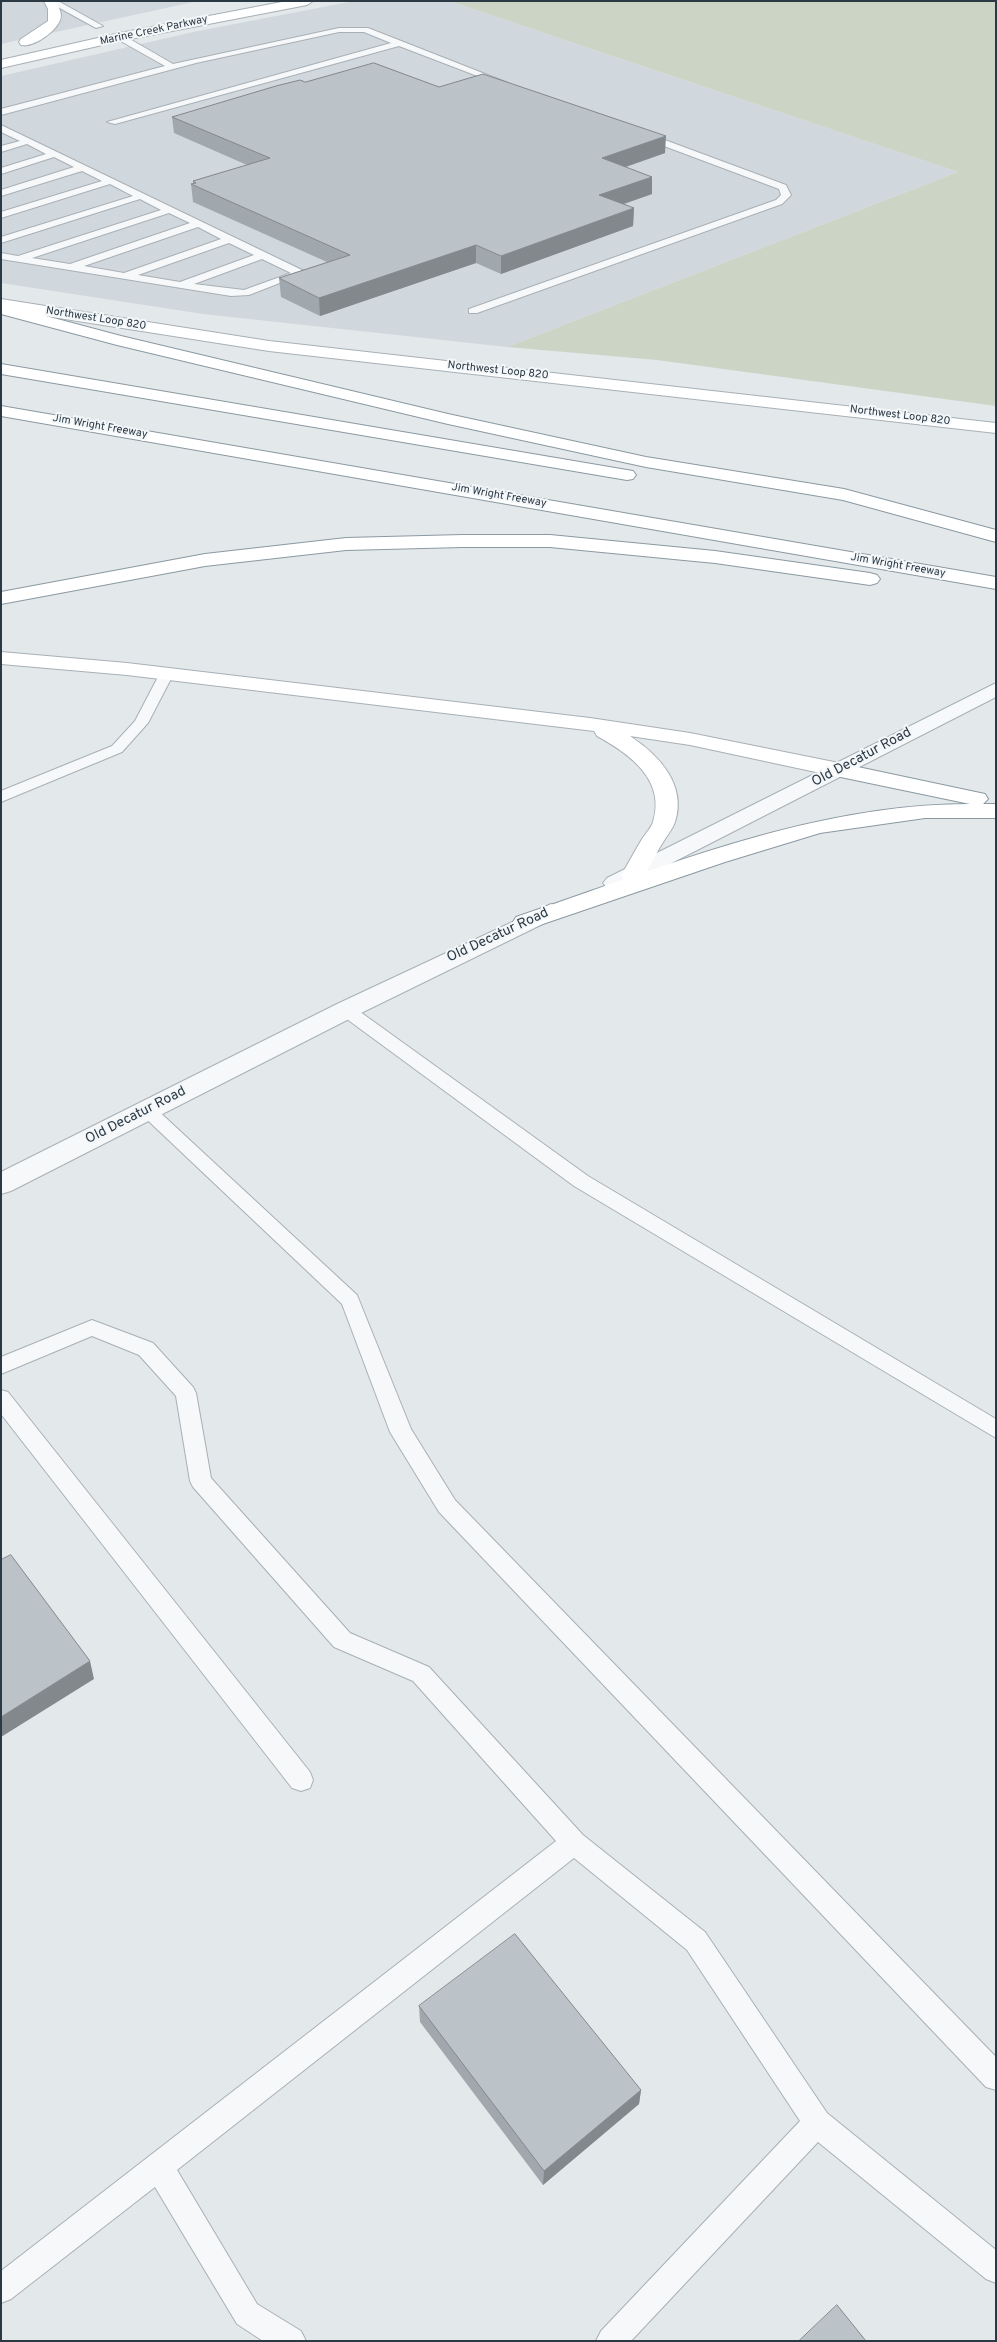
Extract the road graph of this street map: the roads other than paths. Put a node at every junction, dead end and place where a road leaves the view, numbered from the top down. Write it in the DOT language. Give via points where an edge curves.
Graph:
graph roads {
  1 [pos="50,1"];
  2 [pos="307,1"];
  3 [pos="113,24"];
  4 [pos="99,26"];
  5 [pos="80,30"];
  6 [pos="62,34"];
  7 [pos="120,37"];
  8 [pos="25,42"];
  9 [pos="399,43"];
  10 [pos="9,46"];
  11 [pos="1,64"];
  12 [pos="172,67"];
  13 [pos="511,85"];
  14 [pos="1,112"];
  15 [pos="112,122"];
  16 [pos="2,130"];
  17 [pos="633,131"];
  18 [pos="28,141"];
  19 [pos="1,149"];
  20 [pos="55,154"];
  21 [pos="82,168"];
  22 [pos="1,171"];
  23 [pos="111,181"];
  24 [pos="1,192"];
  25 [pos="141,196"];
  26 [pos="170,210"];
  27 [pos="1,215"];
  28 [pos="198,224"];
  29 [pos="1,240"];
  30 [pos="230,240"];
  31 [pos="263,255"];
  32 [pos="1,256"];
  33 [pos="17,259"];
  34 [pos="72,267"];
  35 [pos="125,276"];
  36 [pos="181,285"];
  37 [pos="1,304"];
  38 [pos="1,309"];
  39 [pos="473,311"];
  40 [pos="1,369"];
  41 [pos="1,411"];
  42 [pos="996,428"];
  43 [pos="996,537"];
  44 [pos="996,583"];
  45 [pos="996,593"];
  46 [pos="1,598"];
  47 [pos="1,658"];
  48 [pos="167,673"];
  49 [pos="996,689"];
  50 [pos="590,724"];
  51 [pos="839,770"];
  52 [pos="1,797"];
  53 [pos="996,803"];
  54 [pos="996,811"];
  55 [pos="633,876"];
  56 [pos="526,922"];
  57 [pos="346,1010"];
  58 [pos="147,1110"];
  59 [pos="1,1184"];
  60 [pos="1,1366"];
  61 [pos="1,1398"];
  62 [pos="996,1430"];
  63 [pos="300,1780"];
  64 [pos="574,1843"];
  65 [pos="996,2077"];
  66 [pos="817,2123"];
  67 [pos="158,2167"];
  68 [pos="996,2269"];
  69 [pos="1,2290"];
  70 [pos="291,2341"];
  71 [pos="611,2341"];
  1 -- 4 [label="lane"];
  1 -- 8 [label="main road" via="56,10 53,23"];
  2 -- 7 [label="main road, Marine Creek Parkway"];
  3 -- 4 [label="main road, Marine Creek Parkway"];
  4 -- 5 [label="main road, Marine Creek Parkway"];
  4 -- 7 [label="main road"];
  6 -- 8 [label="main road"];
  7 -- 11 [label="main road, Marine Creek Parkway"];
  7 -- 12 [label="lane"];
  8 -- 10 [label="main road"];
  9 -- 12 [label="lane" via="365,30 339,30"];
  9 -- 13 [label="lane"];
  9 -- 15 [label="lane"];
  12 -- 14 [label="lane"];
  16 -- 18 [label="lane"];
  17 -- 39 [label="lane" via="783,187 786,194 780,202"];
  18 -- 19 [label="lane"];
  18 -- 20 [label="lane"];
  20 -- 21 [label="lane"];
  20 -- 22 [label="lane"];
  21 -- 23 [label="lane"];
  21 -- 24 [label="lane"];
  23 -- 25 [label="lane"];
  23 -- 27 [label="lane"];
  25 -- 26 [label="lane"];
  25 -- 29 [label="lane"];
  26 -- 28 [label="lane"];
  26 -- 33 [label="lane"];
  28 -- 30 [label="lane"];
  28 -- 34 [label="lane"];
  30 -- 31 [label="lane"];
  30 -- 35 [label="lane"];
  31 -- 36 [label="lane"];
  31 -- 36 [label="lane" via="300,273 245,293"];
  32 -- 33 [label="lane"];
  33 -- 34 [label="lane"];
  34 -- 35 [label="lane"];
  35 -- 36 [label="lane"];
  37 -- 42 [label="main road, Northwest Loop 820" via="269,346"];
  38 -- 43 [label="main road" via="118,340 646,462 844,495"];
  40 -- 43 [label="main road"];
  41 -- 44 [label="main road, Jim Wright Freeway"];
  45 -- 46 [label="main road" via="974,594 706,556 550,541 463,541 346,544 205,560"];
  47 -- 48 [label="main road"];
  48 -- 50 [label="main road"];
  48 -- 52 [label="lane" via="141,723 116,749"];
  49 -- 51 [label="street, Old Decatur Road"];
  50 -- 51 [label="main road" via="690,739"];
  50 -- 55 [label="main road" via="630,744 648,759 664,790 664,822"];
  51 -- 53 [label="main road"];
  51 -- 55 [label="street, Old Decatur Road"];
  54 -- 56 [label="main road" via="925,811 818,827 717,857"];
  55 -- 56 [label="street, Old Decatur Road"];
  56 -- 57 [label="street, Old Decatur Road"];
  57 -- 58 [label="street, Old Decatur Road"];
  57 -- 62 [label="lane" via="581,1181"];
  58 -- 59 [label="street, Old Decatur Road"];
  58 -- 65 [label="lane" via="350,1300 401,1432 447,1506"];
  60 -- 64 [label="lane" via="92,1328 146,1349 186,1393 202,1481 342,1640 421,1674"];
  61 -- 63 [label="lane"];
  64 -- 66 [label="lane" via="696,1940"];
  64 -- 67 [label="lane"];
  66 -- 68 [label="lane"];
  66 -- 71 [label="lane"];
  67 -- 69 [label="lane"];
  67 -- 70 [label="lane" via="247,2314"];
}
